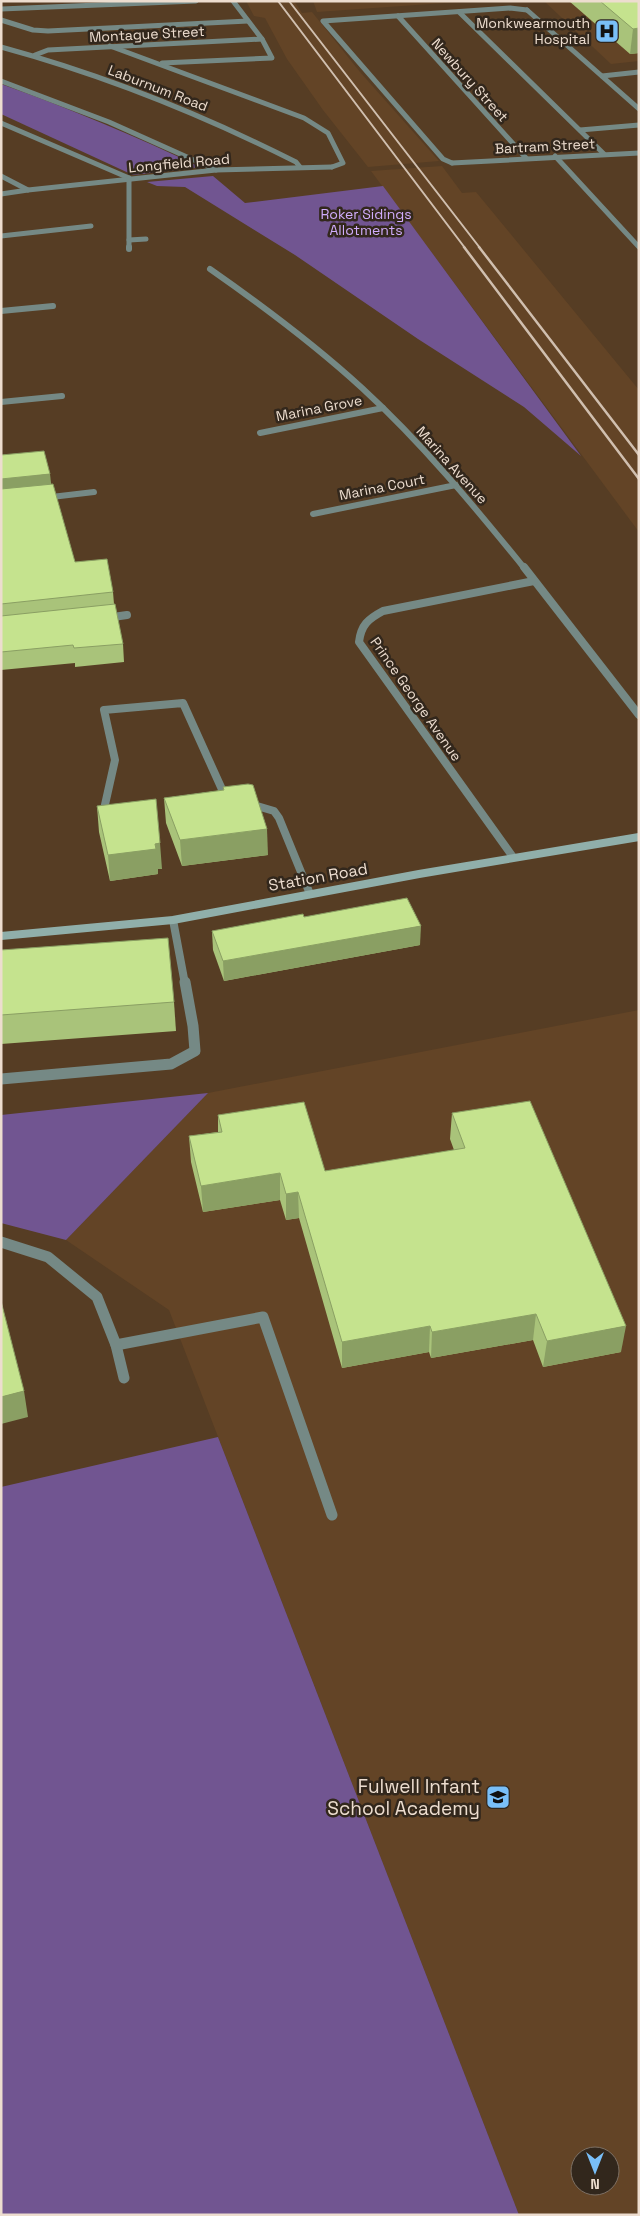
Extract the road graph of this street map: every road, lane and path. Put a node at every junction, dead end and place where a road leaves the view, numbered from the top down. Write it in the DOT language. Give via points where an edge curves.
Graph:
graph roads {
  1 [pos="196,1"];
  2 [pos="233,1"];
  3 [pos="148,2"];
  4 [pos="62,4"];
  5 [pos="1,9"];
  6 [pos="459,12"];
  7 [pos="398,16"];
  8 [pos="1,20"];
  9 [pos="248,21"];
  10 [pos="262,39"];
  11 [pos="110,46"];
  12 [pos="1,47"];
  13 [pos="35,55"];
  14 [pos="157,64"];
  15 [pos="639,72"];
  16 [pos="602,76"];
  17 [pos="1,81"];
  18 [pos="639,109"];
  19 [pos="1,123"];
  20 [pos="639,125"];
  21 [pos="580,130"];
  22 [pos="639,153"];
  23 [pos="604,154"];
  24 [pos="555,156"];
  25 [pos="526,158"];
  26 [pos="300,167"];
  27 [pos="216,170"];
  28 [pos="1,176"];
  29 [pos="129,178"];
  30 [pos="28,190"];
  31 [pos="1,194"];
  32 [pos="91,226"];
  33 [pos="1,236"];
  34 [pos="146,239"];
  35 [pos="129,240"];
  36 [pos="639,246"];
  37 [pos="128,249"];
  38 [pos="210,269"];
  39 [pos="53,306"];
  40 [pos="1,312"];
  41 [pos="62,396"];
  42 [pos="1,402"];
  43 [pos="383,408"];
  44 [pos="260,433"];
  45 [pos="456,485"];
  46 [pos="94,492"];
  47 [pos="38,498"];
  48 [pos="313,514"];
  49 [pos="534,581"];
  50 [pos="127,615"];
  51 [pos="98,618"];
  52 [pos="639,715"];
  53 [pos="102,820"];
  54 [pos="639,837"];
  55 [pos="514,858"];
  56 [pos="310,894"];
  57 [pos="172,920"];
  58 [pos="1,936"];
  59 [pos="1,1079"];
  60 [pos="1,1242"];
  61 [pos="116,1345"];
  62 [pos="124,1378"];
  63 [pos="332,1515"];
  1 -- 3 [label="street"];
  2 -- 9 [label="street"];
  3 -- 4 [label="street"];
  4 -- 5 [label="street"];
  6 -- 7 [label="street"];
  6 -- 16 [label="street" via="527,10"];
  6 -- 21 [label="street"];
  7 -- 25 [label="street, Newbury Street"];
  7 -- 25 [label="street, Bartram Street" via="323,21 443,159 452,163"];
  8 -- 9 [label="street" via="8,26 48,31"];
  9 -- 10 [label="street"];
  10 -- 11 [label="street, Montague Street"];
  10 -- 14 [label="street" via="272,58"];
  11 -- 13 [label="street, Montague Street" via="48,50"];
  11 -- 14 [label="street"];
  12 -- 13 [label="street, Laburnum Road"];
  13 -- 26 [label="street, Laburnum Road" via="162,100 249,138"];
  14 -- 26 [label="street, Longfield Road" via="304,118 328,133 343,163 332,167"];
  15 -- 16 [label="street"];
  16 -- 18 [label="street"];
  17 -- 27 [label="street"];
  19 -- 29 [label="street"];
  20 -- 21 [label="street"];
  21 -- 23 [label="street"];
  22 -- 23 [label="street, Bartram Street"];
  23 -- 24 [label="street, Bartram Street"];
  24 -- 25 [label="street, Bartram Street"];
  24 -- 36 [label="street"];
  26 -- 27 [label="street, Longfield Road"];
  27 -- 29 [label="street, Longfield Road"];
  28 -- 30 [label="street"];
  29 -- 30 [label="street, Longfield Road"];
  29 -- 35 [label="street"];
  30 -- 31 [label="street, Longfield Road"];
  32 -- 33 [label="street"];
  34 -- 35 [label="street"];
  35 -- 37 [label="street"];
  38 -- 43 [label="street, Marina Avenue" via="333,362"];
  39 -- 40 [label="street"];
  41 -- 42 [label="street"];
  43 -- 44 [label="street, Marina Grove"];
  43 -- 45 [label="street, Marina Avenue"];
  45 -- 48 [label="street, Marina Court"];
  45 -- 49 [label="street, Marina Avenue"];
  46 -- 47 [label="street"];
  49 -- 52 [label="street, Marina Avenue"];
  49 -- 55 [label="street, Prince George Avenue" via="383,611 367,619 360,628 359,642"];
  50 -- 51 [label="street"];
  53 -- 56 [label="street" via="115,760 104,710 183,703 225,796 274,811"];
  54 -- 55 [label="main road, Station Road"];
  55 -- 56 [label="main road, Station Road"];
  56 -- 57 [label="main road, Station Road"];
  57 -- 58 [label="main road, Station Road"];
  57 -- 59 [label="street" via="195,1050 171,1064"];
  60 -- 61 [label="street" via="48,1257 97,1297"];
  61 -- 62 [label="street"];
  61 -- 63 [label="street" via="263,1317"];
}
